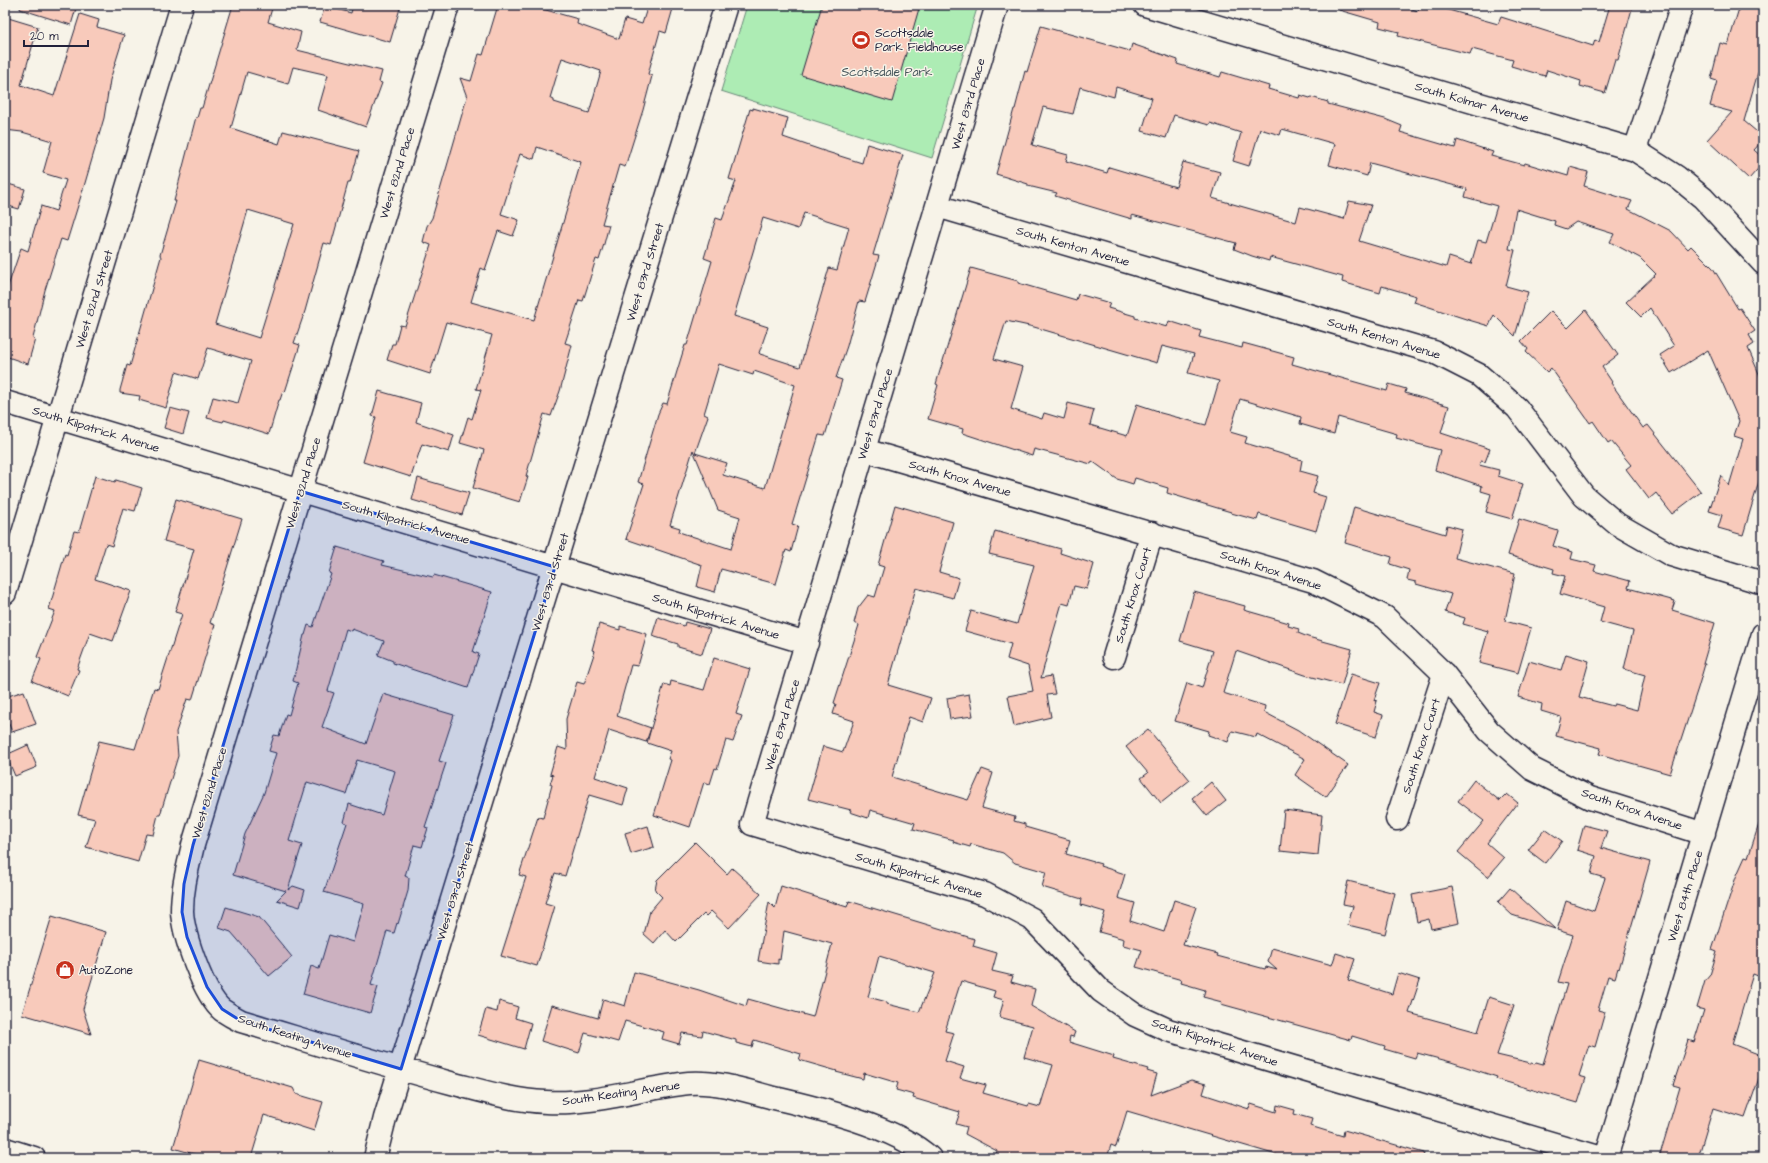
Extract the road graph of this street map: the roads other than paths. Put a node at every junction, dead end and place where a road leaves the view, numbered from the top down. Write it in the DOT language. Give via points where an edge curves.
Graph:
graph roads {
  1 [pos="448,5"];
  2 [pos="726,5"];
  3 [pos="997,5"];
  4 [pos="1145,5"];
  5 [pos="1682,5"];
  6 [pos="178,6"];
  7 [pos="1635,150"];
  8 [pos="937,206"];
  9 [pos="1763,263"];
  10 [pos="5,402"];
  11 [pos="59,417"];
  12 [pos="864,450"];
  13 [pos="300,491"];
  14 [pos="1152,533"];
  15 [pos="555,567"];
  16 [pos="1763,583"];
  17 [pos="5,593"];
  18 [pos="1763,634"];
  19 [pos="807,643"];
  20 [pos="1114,657"];
  21 [pos="1444,674"];
  22 [pos="1397,819"];
  23 [pos="752,824"];
  24 [pos="1704,834"];
  25 [pos="196,963"];
  26 [pos="401,1069"];
  27 [pos="5,1149"];
  28 [pos="34,1158"];
  29 [pos="375,1158"];
  30 [pos="930,1158"];
  31 [pos="1602,1158"];
  32 [pos="1606,1158"];
  1 -- 13 [label="street, West 82nd Place"];
  2 -- 15 [label="street, West 83rd Street"];
  3 -- 8 [label="street, West 83rd Place"];
  4 -- 7 [label="street, South Kolmar Avenue"];
  5 -- 7 [label="street"];
  6 -- 11 [label="street, West 82nd Street"];
  7 -- 9 [label="street, South Kolmar Avenue" via="1677,177 1703,198"];
  8 -- 12 [label="street, West 83rd Place"];
  8 -- 16 [label="street, South Kenton Avenue" via="1434,352 1479,375 1517,408 1584,496 1617,524 1670,555"];
  10 -- 11 [label="street, South Kilpatrick Avenue"];
  11 -- 13 [label="street, South Kilpatrick Avenue"];
  11 -- 17 [label="street, West 82nd Street"];
  12 -- 14 [label="street, South Knox Avenue"];
  12 -- 19 [label="street, West 83rd Place"];
  13 -- 15 [label="street, South Kilpatrick Avenue"];
  13 -- 25 [label="street, West 82nd Place" via="184,884 182,912 187,938"];
  14 -- 20 [label="street, South Knox Court"];
  14 -- 21 [label="street, South Knox Avenue" via="1313,581 1385,617"];
  15 -- 19 [label="street, South Kilpatrick Avenue"];
  15 -- 26 [label="street, West 83rd Street"];
  18 -- 24 [label="street, West 84th Place"];
  19 -- 23 [label="street, West 83rd Place"];
  21 -- 22 [label="street, South Knox Court"];
  21 -- 24 [label="street, South Knox Avenue" via="1489,731 1532,769 1590,798"];
  23 -- 31 [label="street, South Kilpatrick Avenue" via="985,894 1032,919 1101,991 1135,1015 1168,1030"];
  24 -- 32 [label="street, West 84th Place"];
  25 -- 26 [label="street, South Keating Avenue" via="206,988 222,1009 241,1021"];
  26 -- 29 [label="street, West 83rd Street"];
  26 -- 30 [label="street, South Keating Avenue" via="504,1096 546,1102 585,1100 690,1083 728,1086 850,1119 893,1135"];
  27 -- 28 [label="street"];
}
